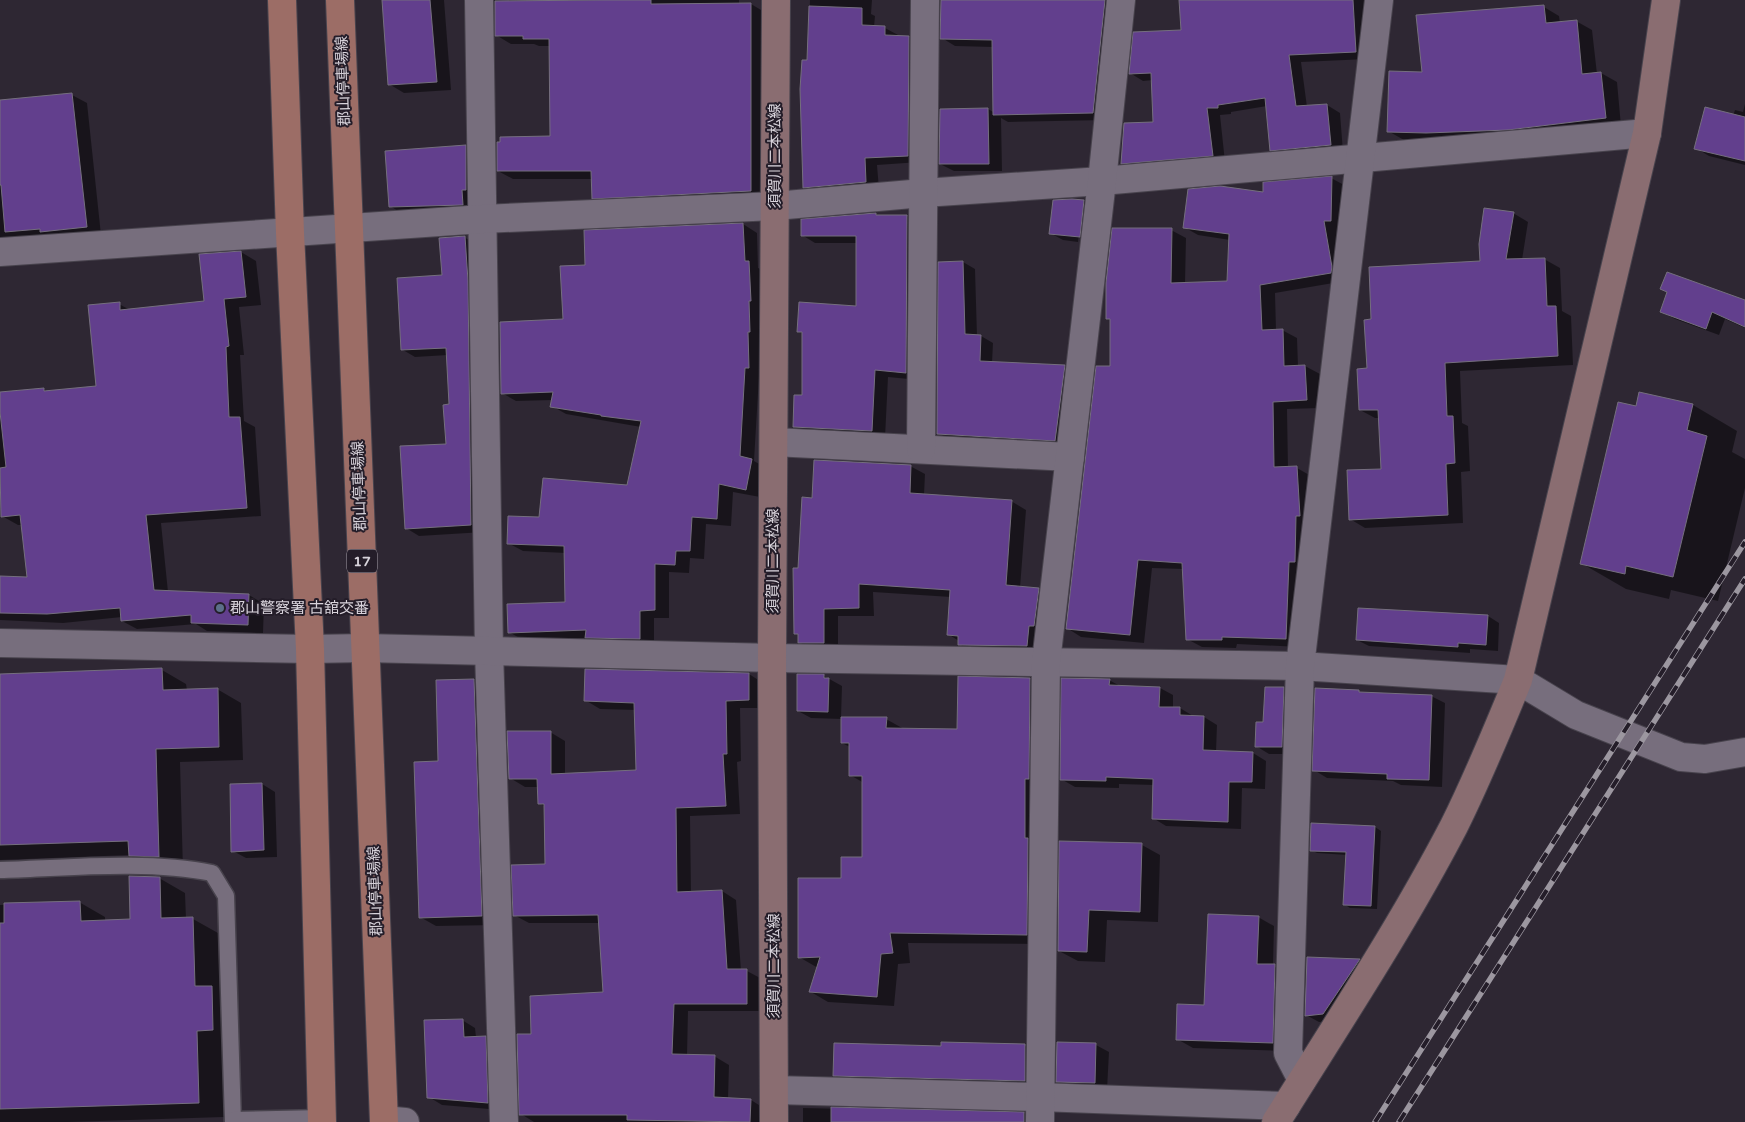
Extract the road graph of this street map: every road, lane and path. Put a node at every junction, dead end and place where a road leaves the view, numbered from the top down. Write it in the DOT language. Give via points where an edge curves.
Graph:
graph roads {
  1 [pos="282,0"];
  2 [pos="340,0"];
  3 [pos="479,0"];
  4 [pos="776,0"];
  5 [pos="925,0"];
  6 [pos="1121,0"];
  7 [pos="1379,0"];
  8 [pos="1666,0"];
  9 [pos="1647,133"];
  10 [pos="1360,158"];
  11 [pos="1102,181"];
  12 [pos="923,193"];
  13 [pos="775,206"];
  14 [pos="483,219"];
  15 [pos="349,229"];
  16 [pos="290,233"];
  17 [pos="0,252"];
  18 [pos="774,442"];
  19 [pos="921,449"];
  20 [pos="1070,457"];
  21 [pos="0,643"];
  22 [pos="365,648"];
  23 [pos="310,649"];
  24 [pos="489,650"];
  25 [pos="772,658"];
  26 [pos="1046,662"];
  27 [pos="1300,666"];
  28 [pos="1518,680"];
  29 [pos="1745,752"];
  30 [pos="0,870"];
  31 [pos="1302,1080"];
  32 [pos="775,1090"];
  33 [pos="1040,1109"];
  34 [pos="1281,1114"];
  35 [pos="322,1120"];
  36 [pos="233,1121"];
  37 [pos="391,1121"];
  38 [pos="504,1122"];
  39 [pos="774,1122"];
  1 -- 16 [label="main road"];
  2 -- 15 [label="main road, 郡山停車場線 / 17"];
  3 -- 14 [label="street"];
  4 -- 13 [label="street, 須賀川二本松線"];
  5 -- 12 [label="street"];
  6 -- 11 [label="street"];
  7 -- 10 [label="street"];
  8 -- 9 [label="street"];
  9 -- 10 [label="street"];
  9 -- 28 [label="street"];
  10 -- 11 [label="street"];
  10 -- 27 [label="street"];
  11 -- 12 [label="street"];
  11 -- 20 [label="street"];
  12 -- 13 [label="street"];
  12 -- 19 [label="street"];
  13 -- 14 [label="street"];
  13 -- 18 [label="street, 須賀川二本松線"];
  14 -- 15 [label="street"];
  14 -- 24 [label="street"];
  15 -- 16 [label="street"];
  15 -- 22 [label="main road, 郡山停車場線 / 17"];
  16 -- 17 [label="street"];
  16 -- 23 [label="main road"];
  18 -- 19 [label="street"];
  18 -- 25 [label="street, 須賀川二本松線"];
  19 -- 20 [label="street"];
  20 -- 26 [label="street"];
  21 -- 23 [label="street"];
  22 -- 23 [label="street"];
  22 -- 24 [label="street"];
  22 -- 37 [label="main road, 郡山停車場線 / 17"];
  23 -- 35 [label="main road"];
  24 -- 25 [label="street"];
  24 -- 38 [label="street"];
  25 -- 26 [label="street"];
  25 -- 32 [label="street, 須賀川二本松線"];
  26 -- 27 [label="street"];
  26 -- 33 [label="street"];
  27 -- 28 [label="street"];
  27 -- 31 [label="street" via="1288,1053"];
  28 -- 29 [label="street" via="1576,715 1681,757 1705,759"];
  28 -- 31 [label="street" via="1454,826 1401,920"];
  30 -- 36 [label="lane" via="185,867 212,873 226,896"];
  31 -- 34 [label="street"];
  32 -- 33 [label="street"];
  32 -- 39 [label="street, 須賀川二本松線"];
  33 -- 34 [label="street"];
  35 -- 36 [label="lane"];
}
